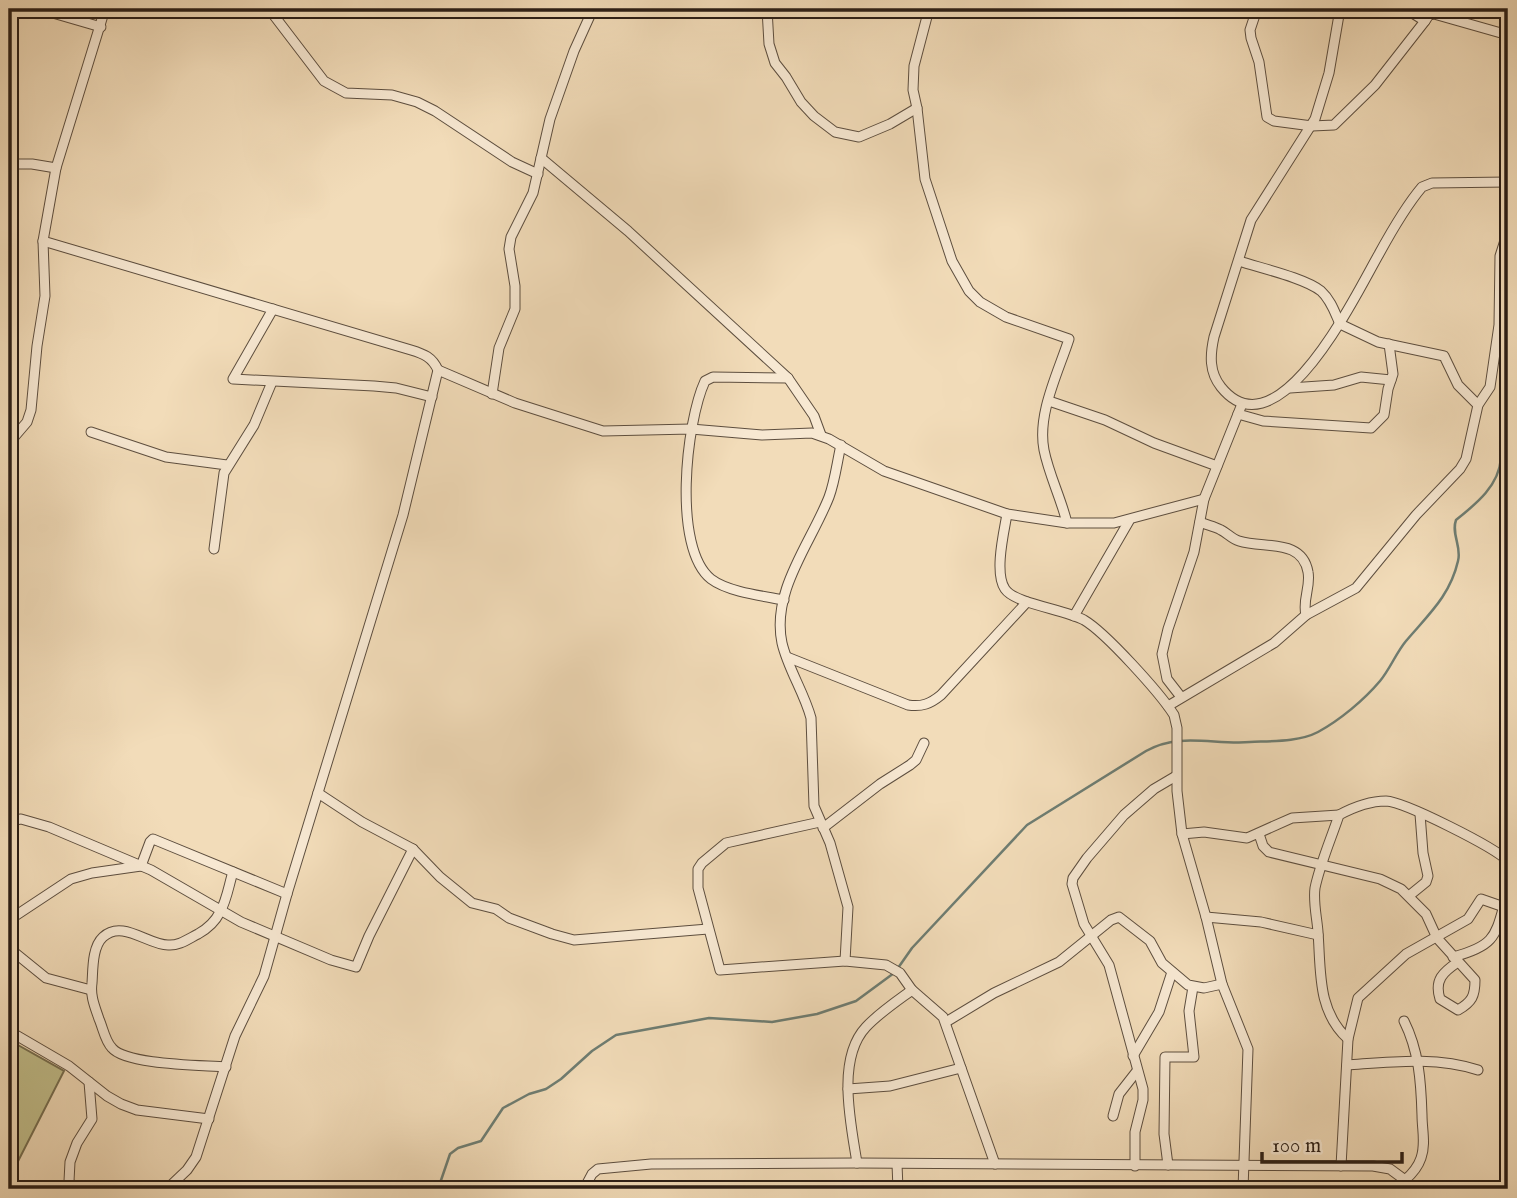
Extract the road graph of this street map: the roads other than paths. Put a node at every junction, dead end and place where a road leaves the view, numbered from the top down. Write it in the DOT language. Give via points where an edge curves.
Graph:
graph roads {
  1 [pos="39,9"];
  2 [pos="105,9"];
  3 [pos="269,9"];
  4 [pos="593,9"];
  5 [pos="767,9"];
  6 [pos="929,9"];
  7 [pos="1257,9"];
  8 [pos="1340,9"];
  9 [pos="1406,9"];
  10 [pos="1454,14"];
  11 [pos="1425,21"];
  12 [pos="101,27"];
  13 [pos="1508,35"];
  14 [pos="918,108"];
  15 [pos="1312,126"];
  16 [pos="541,158"];
  17 [pos="9,164"];
  18 [pos="56,168"];
  19 [pos="538,174"];
  20 [pos="1508,182"];
  21 [pos="1508,231"];
  22 [pos="43,241"];
  23 [pos="1239,261"];
  24 [pos="273,309"];
  25 [pos="1340,324"];
  26 [pos="1389,344"];
  27 [pos="438,370"];
  28 [pos="788,378"];
  29 [pos="1391,380"];
  30 [pos="272,382"];
  31 [pos="1290,388"];
  32 [pos="492,394"];
  33 [pos="432,397"];
  34 [pos="1049,401"];
  35 [pos="1242,404"];
  36 [pos="1478,405"];
  37 [pos="1238,414"];
  38 [pos="691,429"];
  39 [pos="91,432"];
  40 [pos="821,435"];
  41 [pos="9,443"];
  42 [pos="841,445"];
  43 [pos="228,465"];
  44 [pos="1217,466"];
  45 [pos="1205,499"];
  46 [pos="1007,514"];
  47 [pos="1129,521"];
  48 [pos="1200,522"];
  49 [pos="1067,523"];
  50 [pos="214,549"];
  51 [pos="784,600"];
  52 [pos="1027,602"];
  53 [pos="1306,615"];
  54 [pos="1074,616"];
  55 [pos="786,657"];
  56 [pos="1181,698"];
  57 [pos="1168,706"];
  58 [pos="924,743"];
  59 [pos="1176,776"];
  60 [pos="318,793"];
  61 [pos="1420,814"];
  62 [pos="1339,815"];
  63 [pos="9,821"];
  64 [pos="821,825"];
  65 [pos="1182,834"];
  66 [pos="1259,834"];
  67 [pos="413,849"];
  68 [pos="1508,861"];
  69 [pos="1322,864"];
  70 [pos="141,866"];
  71 [pos="233,872"];
  72 [pos="1508,892"];
  73 [pos="287,894"];
  74 [pos="1410,895"];
  75 [pos="1504,907"];
  76 [pos="221,912"];
  77 [pos="1206,917"];
  78 [pos="9,920"];
  79 [pos="708,929"];
  80 [pos="275,935"];
  81 [pos="1318,935"];
  82 [pos="1091,936"];
  83 [pos="1437,938"];
  84 [pos="9,948"];
  85 [pos="1456,959"];
  86 [pos="845,961"];
  87 [pos="1172,972"];
  88 [pos="1222,984"];
  89 [pos="1193,987"];
  90 [pos="91,990"];
  91 [pos="912,990"];
  92 [pos="1404,1021"];
  93 [pos="946,1022"];
  94 [pos="9,1031"];
  95 [pos="1348,1039"];
  96 [pos="1133,1056"];
  97 [pos="1417,1061"];
  98 [pos="1347,1066"];
  99 [pos="226,1067"];
  100 [pos="961,1068"];
  101 [pos="1137,1070"];
  102 [pos="1478,1070"];
  103 [pos="89,1082"];
  104 [pos="848,1089"];
  105 [pos="1113,1116"];
  106 [pos="209,1119"];
  107 [pos="857,1163"];
  108 [pos="897,1164"];
  109 [pos="995,1164"];
  110 [pos="1168,1165"];
  111 [pos="1135,1166"];
  112 [pos="1244,1166"];
  113 [pos="1342,1166"];
  114 [pos="1406,1185"];
  115 [pos="74,1189"];
  116 [pos="167,1189"];
  117 [pos="584,1189"];
  118 [pos="898,1189"];
  119 [pos="1243,1189"];
  1 -- 12 [label="street"];
  2 -- 12 [label="street"];
  3 -- 19 [label="street" via="324,81 346,93 392,95 417,102"];
  4 -- 16 [label="street" via="562,84"];
  5 -- 14 [label="street" via="775,63 801,102 835,132 859,138"];
  6 -- 14 [label="street" via="914,66"];
  7 -- 15 [label="street" via="1250,30 1266,117"];
  8 -- 15 [label="street" via="1329,73"];
  9 -- 11 [label="street"];
  10 -- 11 [label="street" via="1429,15"];
  10 -- 13 [label="street"];
  11 -- 15 [label="street" via="1375,85 1338,122"];
  12 -- 18 [label="street"];
  14 -- 34 [label="street" via="931,203 952,261 969,291 1006,317 1069,339"];
  15 -- 23 [label="street" via="1251,220"];
  16 -- 19 [label="street"];
  16 -- 28 [label="street"];
  17 -- 18 [label="street"];
  18 -- 22 [label="street"];
  19 -- 32 [label="street" via="511,237 515,309 499,348"];
  20 -- 25 [label="street" via="1422,187"];
  21 -- 36 [label="street" via="1500,256 1499,325 1491,382"];
  22 -- 24 [label="street"];
  22 -- 41 [label="street" via="45,296 31,410"];
  23 -- 25 [label="street" via="1311,285 1331,302"];
  23 -- 35 [label="street" via="1210,352 1215,379"];
  24 -- 27 [label="street" via="428,355"];
  24 -- 30 [label="street" via="233,379"];
  25 -- 26 [label="street"];
  25 -- 31 [label="street"];
  26 -- 29 [label="street" via="1394,368"];
  26 -- 36 [label="street" via="1444,356 1458,386"];
  27 -- 32 [label="street"];
  27 -- 33 [label="street"];
  28 -- 38 [label="street" via="709,379 702,388"];
  28 -- 40 [label="street"];
  29 -- 31 [label="street" via="1361,377 1334,385"];
  29 -- 37 [label="street" via="1384,415 1371,428 1263,421"];
  30 -- 33 [label="street" via="396,388"];
  30 -- 43 [label="street" via="254,425"];
  31 -- 35 [label="street" via="1266,402"];
  32 -- 38 [label="street" via="603,431"];
  33 -- 60 [label="street" via="403,515"];
  34 -- 44 [label="street"];
  34 -- 49 [label="street" via="1042,435 1044,451"];
  35 -- 37 [label="street"];
  36 -- 53 [label="street" via="1460,469 1356,588"];
  37 -- 44 [label="street"];
  38 -- 40 [label="street"];
  38 -- 51 [label="street" via="687,502 690,535 704,572 720,585"];
  39 -- 43 [label="street" via="166,457"];
  40 -- 42 [label="street"];
  42 -- 46 [label="street" via="884,471"];
  42 -- 51 [label="street" via="831,493"];
  43 -- 50 [label="street"];
  44 -- 45 [label="street"];
  45 -- 47 [label="street"];
  45 -- 48 [label="street"];
  46 -- 49 [label="street"];
  46 -- 52 [label="street" via="1000,579 1011,595"];
  47 -- 49 [label="street"];
  47 -- 54 [label="street"];
  48 -- 53 [label="street" via="1237,540 1299,552 1308,569 1303,602"];
  48 -- 56 [label="street" via="1162,654 1167,679"];
  51 -- 55 [label="street" via="781,631"];
  52 -- 54 [label="street"];
  52 -- 55 [label="street" via="941,695 918,706"];
  53 -- 56 [label="street" via="1274,643"];
  54 -- 57 [label="street" via="1103,635"];
  55 -- 64 [label="street" via="811,718 814,806"];
  56 -- 57 [label="street"];
  57 -- 59 [label="street" via="1177,728"];
  58 -- 64 [label="street" via="910,765"];
  59 -- 65 [label="street"];
  59 -- 82 [label="street" via="1124,815 1073,878 1072,893"];
  60 -- 67 [label="street"];
  60 -- 73 [label="street"];
  61 -- 62 [label="street" via="1385,801"];
  61 -- 68 [label="street"];
  61 -- 74 [label="street" via="1428,876"];
  62 -- 66 [label="street" via="1292,818"];
  62 -- 69 [label="street"];
  63 -- 70 [label="street" via="34,821"];
  64 -- 79 [label="street" via="726,844 702,863 696,876"];
  64 -- 86 [label="street" via="848,907"];
  65 -- 66 [label="street" via="1247,838"];
  65 -- 77 [label="street"];
  66 -- 69 [label="street" via="1269,852"];
  67 -- 79 [label="street" via="472,902 564,937 600,939"];
  67 -- 80 [label="street" via="356,967"];
  69 -- 74 [label="street" via="1380,879"];
  69 -- 81 [label="street" via="1315,897"];
  70 -- 71 [label="street" via="150,842 156,839"];
  70 -- 76 [label="street"];
  70 -- 78 [label="street" via="71,879"];
  71 -- 73 [label="street"];
  71 -- 76 [label="street"];
  72 -- 75 [label="street"];
  73 -- 80 [label="street"];
  74 -- 83 [label="street" via="1431,921"];
  75 -- 83 [label="street" via="1482,898 1468,919"];
  75 -- 85 [label="street" via="1494,938"];
  76 -- 80 [label="street"];
  76 -- 90 [label="street" via="203,931 177,944 166,946 130,933 106,934 97,948"];
  77 -- 81 [label="street" via="1261,922"];
  77 -- 88 [label="street"];
  79 -- 86 [label="street" via="720,970"];
  80 -- 99 [label="street" via="264,976 235,1036"];
  81 -- 95 [label="street" via="1328,1012"];
  82 -- 87 [label="street" via="1111,920 1124,919 1150,941"];
  82 -- 93 [label="street" via="1059,962"];
  82 -- 96 [label="street" via="1109,965"];
  83 -- 85 [label="street"];
  83 -- 95 [label="street" via="1406,954 1362,993"];
  84 -- 90 [label="street" via="46,978"];
  85 -- 85 [label="street" via="1444,971 1437,989 1440,999 1458,1010 1475,994 1475,980"];
  86 -- 91 [label="street" via="886,965 900,973"];
  87 -- 89 [label="street"];
  87 -- 96 [label="street" via="1159,1013"];
  88 -- 89 [label="street"];
  88 -- 112 [label="street" via="1248,1049"];
  89 -- 110 [label="street" via="1189,1011 1194,1057 1166,1057"];
  90 -- 99 [label="street" via="114,1051 161,1063"];
  91 -- 93 [label="street"];
  91 -- 104 [label="street" via="864,1028 853,1051"];
  92 -- 97 [label="street" via="1413,1037"];
  93 -- 100 [label="street"];
  94 -- 103 [label="street"];
  95 -- 98 [label="street"];
  96 -- 101 [label="street"];
  97 -- 98 [label="street"];
  97 -- 102 [label="street"];
  97 -- 114 [label="street" via="1423,1153"];
  98 -- 113 [label="street"];
  99 -- 106 [label="street"];
  100 -- 104 [label="street" via="890,1086"];
  100 -- 109 [label="street"];
  101 -- 105 [label="street" via="1119,1094"];
  101 -- 111 [label="street" via="1143,1100 1135,1132"];
  103 -- 106 [label="street" via="137,1110"];
  103 -- 115 [label="street" via="92,1119 70,1161 69,1181"];
  104 -- 107 [label="street"];
  106 -- 116 [label="street" via="197,1157"];
  107 -- 108 [label="street"];
  107 -- 117 [label="street" via="651,1164 598,1169"];
  108 -- 109 [label="street"];
  108 -- 118 [label="street"];
  109 -- 111 [label="street"];
  110 -- 111 [label="street"];
  110 -- 112 [label="street"];
  112 -- 113 [label="street"];
  112 -- 119 [label="street"];
  113 -- 114 [label="street" via="1381,1166 1397,1172"];
}
